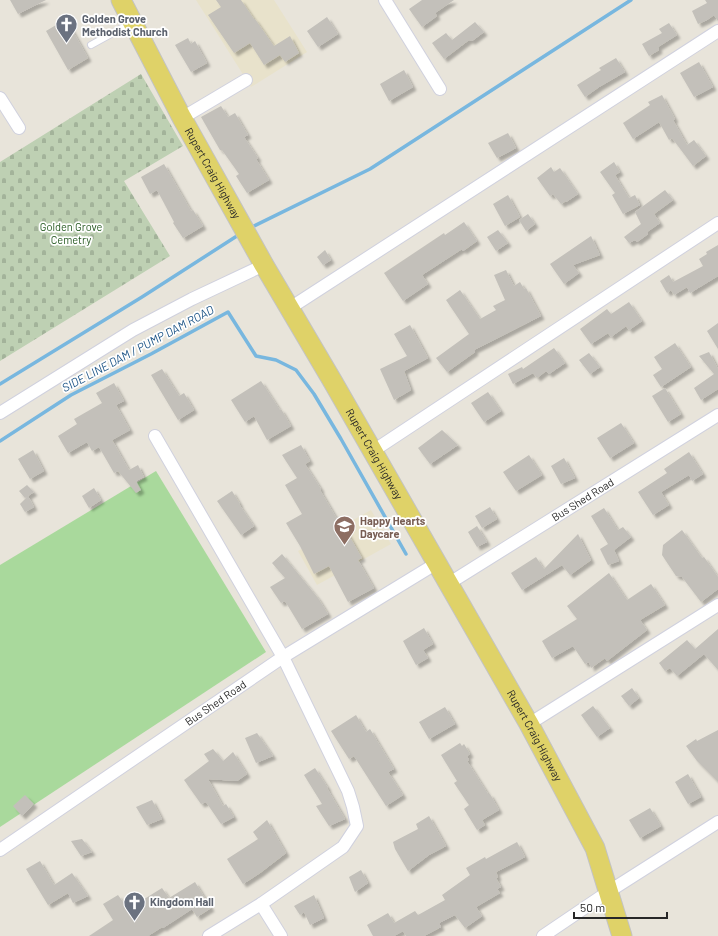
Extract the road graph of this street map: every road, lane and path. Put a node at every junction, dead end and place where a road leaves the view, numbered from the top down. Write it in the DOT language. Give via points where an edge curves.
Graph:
graph roads {
  1 [pos="120,0"];
  2 [pos="385,0"];
  3 [pos="132,22"];
  4 [pos="718,31"];
  5 [pos="91,45"];
  6 [pos="246,80"];
  7 [pos="440,89"];
  8 [pos="0,98"];
  9 [pos="182,118"];
  10 [pos="19,128"];
  11 [pos="718,223"];
  12 [pos="264,265"];
  13 [pos="290,308"];
  14 [pos="0,413"];
  15 [pos="718,415"];
  16 [pos="155,436"];
  17 [pos="373,451"];
  18 [pos="436,563"];
  19 [pos="448,584"];
  20 [pos="718,605"];
  21 [pos="283,657"];
  22 [pos="529,724"];
  23 [pos="718,822"];
  24 [pos="0,850"];
  25 [pos="608,892"];
  26 [pos="261,904"];
  27 [pos="209,936"];
  28 [pos="281,936"];
  29 [pos="543,936"];
  30 [pos="622,936"];
  1 -- 3 [label="main road, Rupert Craig Highway"];
  2 -- 7 [label="street"];
  3 -- 5 [label="lane"];
  3 -- 9 [label="main road, Rupert Craig Highway"];
  4 -- 13 [label="street"];
  6 -- 9 [label="street"];
  8 -- 10 [label="street"];
  9 -- 12 [label="main road, Rupert Craig Highway"];
  11 -- 17 [label="street"];
  12 -- 13 [label="main road, Rupert Craig Highway"];
  12 -- 14 [label="street" via="133,330"];
  13 -- 17 [label="main road, Rupert Craig Highway"];
  15 -- 19 [label="street, Bus Shed Road"];
  16 -- 21 [label="street"];
  17 -- 18 [label="main road, Rupert Craig Highway"];
  18 -- 19 [label="main road, Rupert Craig Highway"];
  18 -- 21 [label="street, Bus Shed Road"];
  19 -- 22 [label="main road, Rupert Craig Highway"];
  20 -- 22 [label="street"];
  21 -- 24 [label="street, Bus Shed Road"];
  21 -- 26 [label="street" via="348,791 357,826 343,847"];
  22 -- 25 [label="main road, Rupert Craig Highway" via="596,848"];
  23 -- 25 [label="street"];
  25 -- 29 [label="street"];
  25 -- 30 [label="main road, Rupert Craig Highway"];
  26 -- 27 [label="street"];
  26 -- 28 [label="street"];
}
